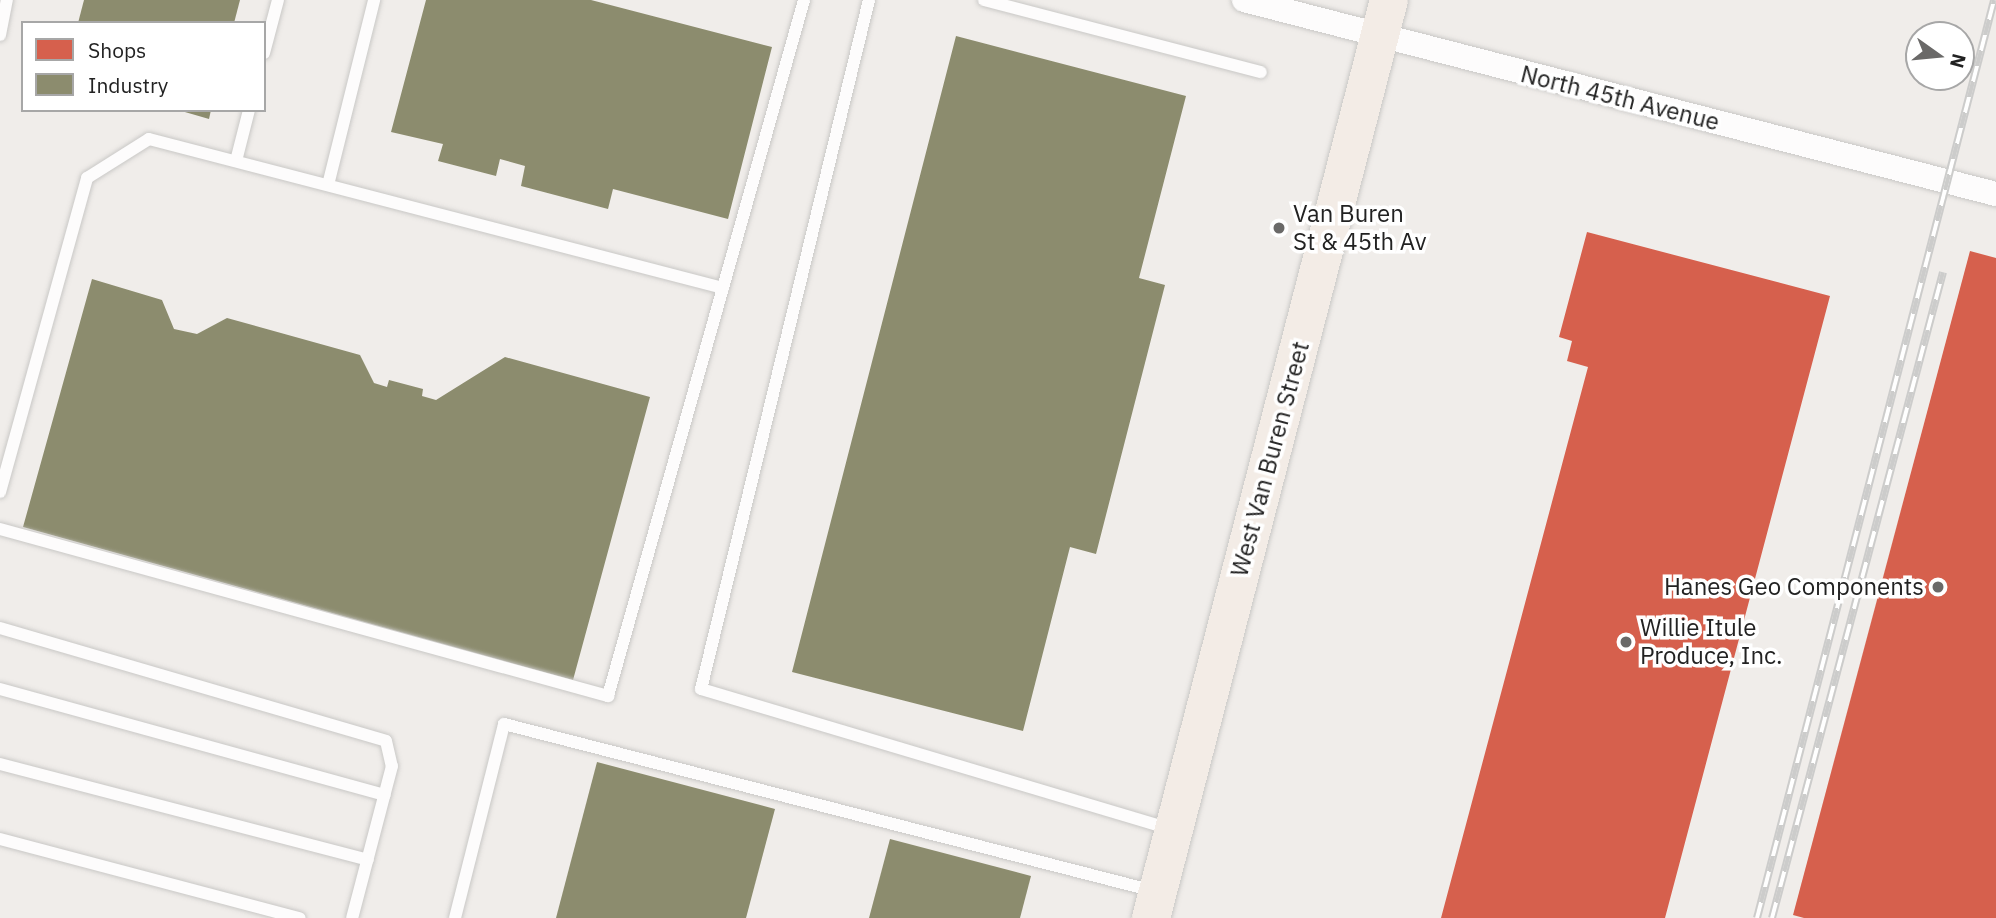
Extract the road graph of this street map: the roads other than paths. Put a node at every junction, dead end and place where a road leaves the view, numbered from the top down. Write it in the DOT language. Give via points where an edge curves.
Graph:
graph roads {
  1 [pos="7,0"];
  2 [pos="278,0"];
  3 [pos="374,0"];
  4 [pos="804,0"];
  5 [pos="869,0"];
  6 [pos="984,0"];
  7 [pos="1244,0"];
  8 [pos="1385,18"];
  9 [pos="0,35"];
  10 [pos="266,45"];
  11 [pos="1261,72"];
  12 [pos="248,112"];
  13 [pos="236,161"];
  14 [pos="328,186"];
  15 [pos="1996,194"];
  16 [pos="723,288"];
  17 [pos="0,492"];
  18 [pos="0,529"];
  19 [pos="0,628"];
  20 [pos="0,688"];
  21 [pos="0,764"];
  22 [pos="385,795"];
  23 [pos="1174,830"];
  24 [pos="0,839"];
  25 [pos="368,860"];
  26 [pos="1155,905"];
  27 [pos="300,918"];
  28 [pos="352,918"];
  29 [pos="455,918"];
  1 -- 9 [label="lane"];
  2 -- 10 [label="lane"];
  3 -- 14 [label="lane"];
  4 -- 16 [label="lane"];
  5 -- 23 [label="lane" via="701,689"];
  6 -- 11 [label="lane"];
  7 -- 8 [label="street, North 45th Avenue"];
  8 -- 15 [label="street, North 45th Avenue"];
  8 -- 23 [label="main road, West Van Buren Street"];
  12 -- 13 [label="lane"];
  13 -- 14 [label="lane"];
  13 -- 17 [label="lane" via="149,139 87,178"];
  14 -- 16 [label="lane"];
  16 -- 18 [label="lane" via="608,696"];
  19 -- 22 [label="lane" via="379,737 390,746 392,757"];
  20 -- 22 [label="lane"];
  21 -- 25 [label="lane"];
  22 -- 25 [label="lane"];
  23 -- 26 [label="main road, West Van Buren Street"];
  24 -- 27 [label="lane"];
  25 -- 28 [label="lane"];
  26 -- 29 [label="lane" via="504,724"];
}
